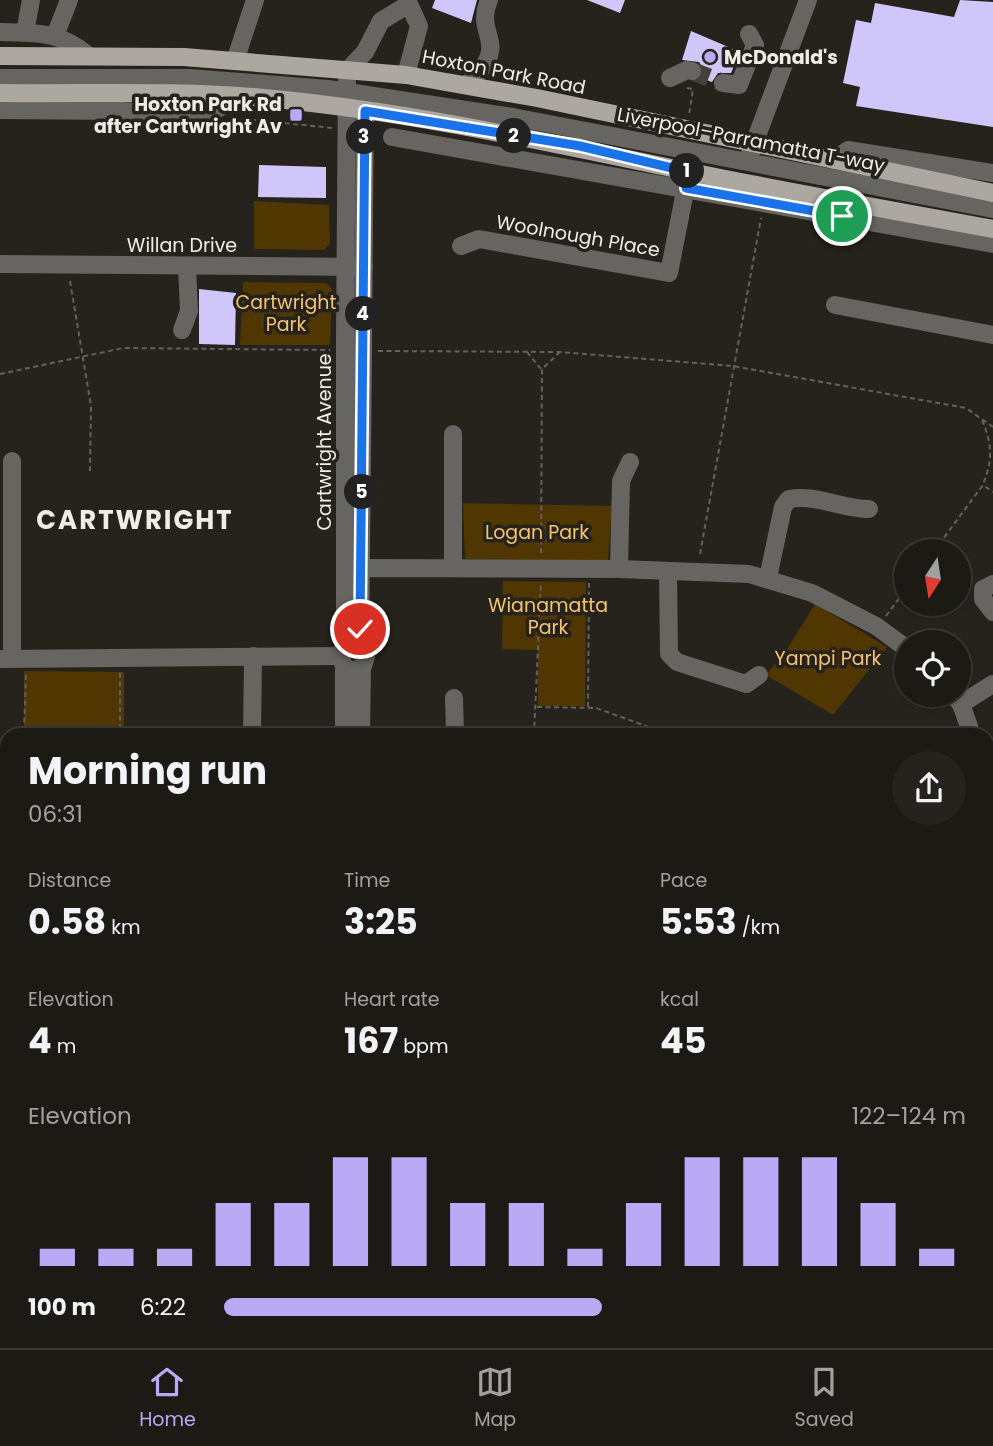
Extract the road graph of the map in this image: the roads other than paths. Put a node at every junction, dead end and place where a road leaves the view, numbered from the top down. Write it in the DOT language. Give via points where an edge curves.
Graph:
graph roads {
  1 [pos="31,0"];
  2 [pos="69,0"];
  3 [pos="255,0"];
  4 [pos="489,0"];
  5 [pos="808,0"];
  6 [pos="410,2"];
  7 [pos="0,32"];
  8 [pos="25,32"];
  9 [pos="749,34"];
  10 [pos="55,36"];
  11 [pos="0,56"];
  12 [pos="89,57"];
  13 [pos="235,61"];
  14 [pos="356,71"];
  15 [pos="406,75"];
  16 [pos="0,78"];
  17 [pos="723,83"];
  18 [pos="467,84"];
  19 [pos="0,93"];
  20 [pos="241,96"];
  21 [pos="346,100"];
  22 [pos="365,102"];
  23 [pos="0,110"];
  24 [pos="392,137"];
  25 [pos="749,152"];
  26 [pos="834,160"];
  27 [pos="993,173"];
  28 [pos="688,180"];
  29 [pos="743,182"];
  30 [pos="993,193"];
  31 [pos="993,209"];
  32 [pos="993,229"];
  33 [pos="993,244"];
  34 [pos="461,246"];
  35 [pos="0,264"];
  36 [pos="187,266"];
  37 [pos="355,266"];
  38 [pos="835,305"];
  39 [pos="182,330"];
  40 [pos="993,335"];
  41 [pos="354,350"];
  42 [pos="453,433"];
  43 [pos="12,461"];
  44 [pos="630,461"];
  45 [pos="869,509"];
  46 [pos="453,567"];
  47 [pos="362,568"];
  48 [pos="619,569"];
  49 [pos="668,572"];
  50 [pos="768,578"];
  51 [pos="993,584"];
  52 [pos="345,601"];
  53 [pos="993,612"];
  54 [pos="894,639"];
  55 [pos="253,656"];
  56 [pos="350,657"];
  57 [pos="13,659"];
  58 [pos="759,675"];
  59 [pos="993,684"];
  60 [pos="971,693"];
  61 [pos="454,698"];
  62 [pos="960,707"];
  63 [pos="252,728"];
  64 [pos="345,728"];
  65 [pos="359,728"];
  66 [pos="455,728"];
  67 [pos="969,728"];
  1 -- 8 [label="street"];
  2 -- 10 [label="street"];
  3 -- 13 [label="street"];
  4 -- 18 [label="street" via="484,12 493,50"];
  5 -- 25 [label="street"];
  6 -- 14 [label="street" via="381,21"];
  6 -- 15 [label="street" via="419,26"];
  7 -- 8 [label="street"];
  8 -- 10 [label="street"];
  9 -- 17 [label="street" via="755,45 739,85"];
  10 -- 12 [label="street" via="70,40"];
  11 -- 12 [label="main road, Hoxton Park Road"];
  12 -- 13 [label="main road, Hoxton Park Road"];
  13 -- 14 [label="main road, Hoxton Park Road"];
  14 -- 15 [label="main road, Hoxton Park Road"];
  14 -- 21 [label="street, Cartwright Avenue"];
  14 -- 22 [label="street, Cartwright Avenue"];
  15 -- 18 [label="main road, Hoxton Park Road"];
  16 -- 21 [label="street" via="190,78"];
  18 -- 25 [label="main road, Hoxton Park Road"];
  19 -- 20 [label="main road"];
  20 -- 21 [label="main road"];
  20 -- 23 [label="street" via="205,116"];
  21 -- 22 [label="main road"];
  21 -- 37 [label="street, Cartwright Avenue"];
  22 -- 25 [label="street, Liverpool–Parramatta T-way" via="513,117"];
  22 -- 28 [label="main road" via="580,146"];
  22 -- 37 [label="street, Cartwright Avenue"];
  24 -- 28 [label="street"];
  25 -- 26 [label="main road, Hoxton Park Road"];
  25 -- 29 [label="street"];
  25 -- 31 [label="street, Liverpool–Parramatta T-way"];
  26 -- 27 [label="street" via="848,150"];
  26 -- 30 [label="main road, Hoxton Park Road"];
  28 -- 29 [label="main road"];
  28 -- 33 [label="street"];
  28 -- 34 [label="street, Woolnough Place" via="670,273 479,239"];
  29 -- 32 [label="main road"];
  35 -- 36 [label="street, Willan Drive"];
  36 -- 37 [label="street, Willan Drive"];
  36 -- 39 [label="street" via="188,311"];
  37 -- 41 [label="street, Cartwright Avenue"];
  38 -- 40 [label="street"];
  41 -- 47 [label="street, Cartwright Avenue"];
  41 -- 52 [label="street, Cartwright Avenue"];
  42 -- 46 [label="street"];
  43 -- 57 [label="street"];
  44 -- 48 [label="street" via="621,481"];
  45 -- 50 [label="street" via="789,499 783,507"];
  46 -- 47 [label="street"];
  46 -- 48 [label="street"];
  47 -- 52 [label="street" via="353,574"];
  47 -- 56 [label="street, Cartwright Avenue"];
  48 -- 49 [label="street"];
  49 -- 50 [label="street" via="729,572"];
  49 -- 58 [label="street" via="669,654 677,662 746,684"];
  50 -- 54 [label="street" via="812,593"];
  51 -- 53 [label="street" via="984,589 983,599"];
  52 -- 56 [label="street, Cartwright Avenue"];
  55 -- 56 [label="street"];
  55 -- 57 [label="street"];
  55 -- 63 [label="street"];
  56 -- 64 [label="street, Cartwright Avenue"];
  56 -- 65 [label="street, Cartwright Avenue"];
  59 -- 60 [label="street"];
  61 -- 66 [label="street"];
  62 -- 67 [label="street"];
}
